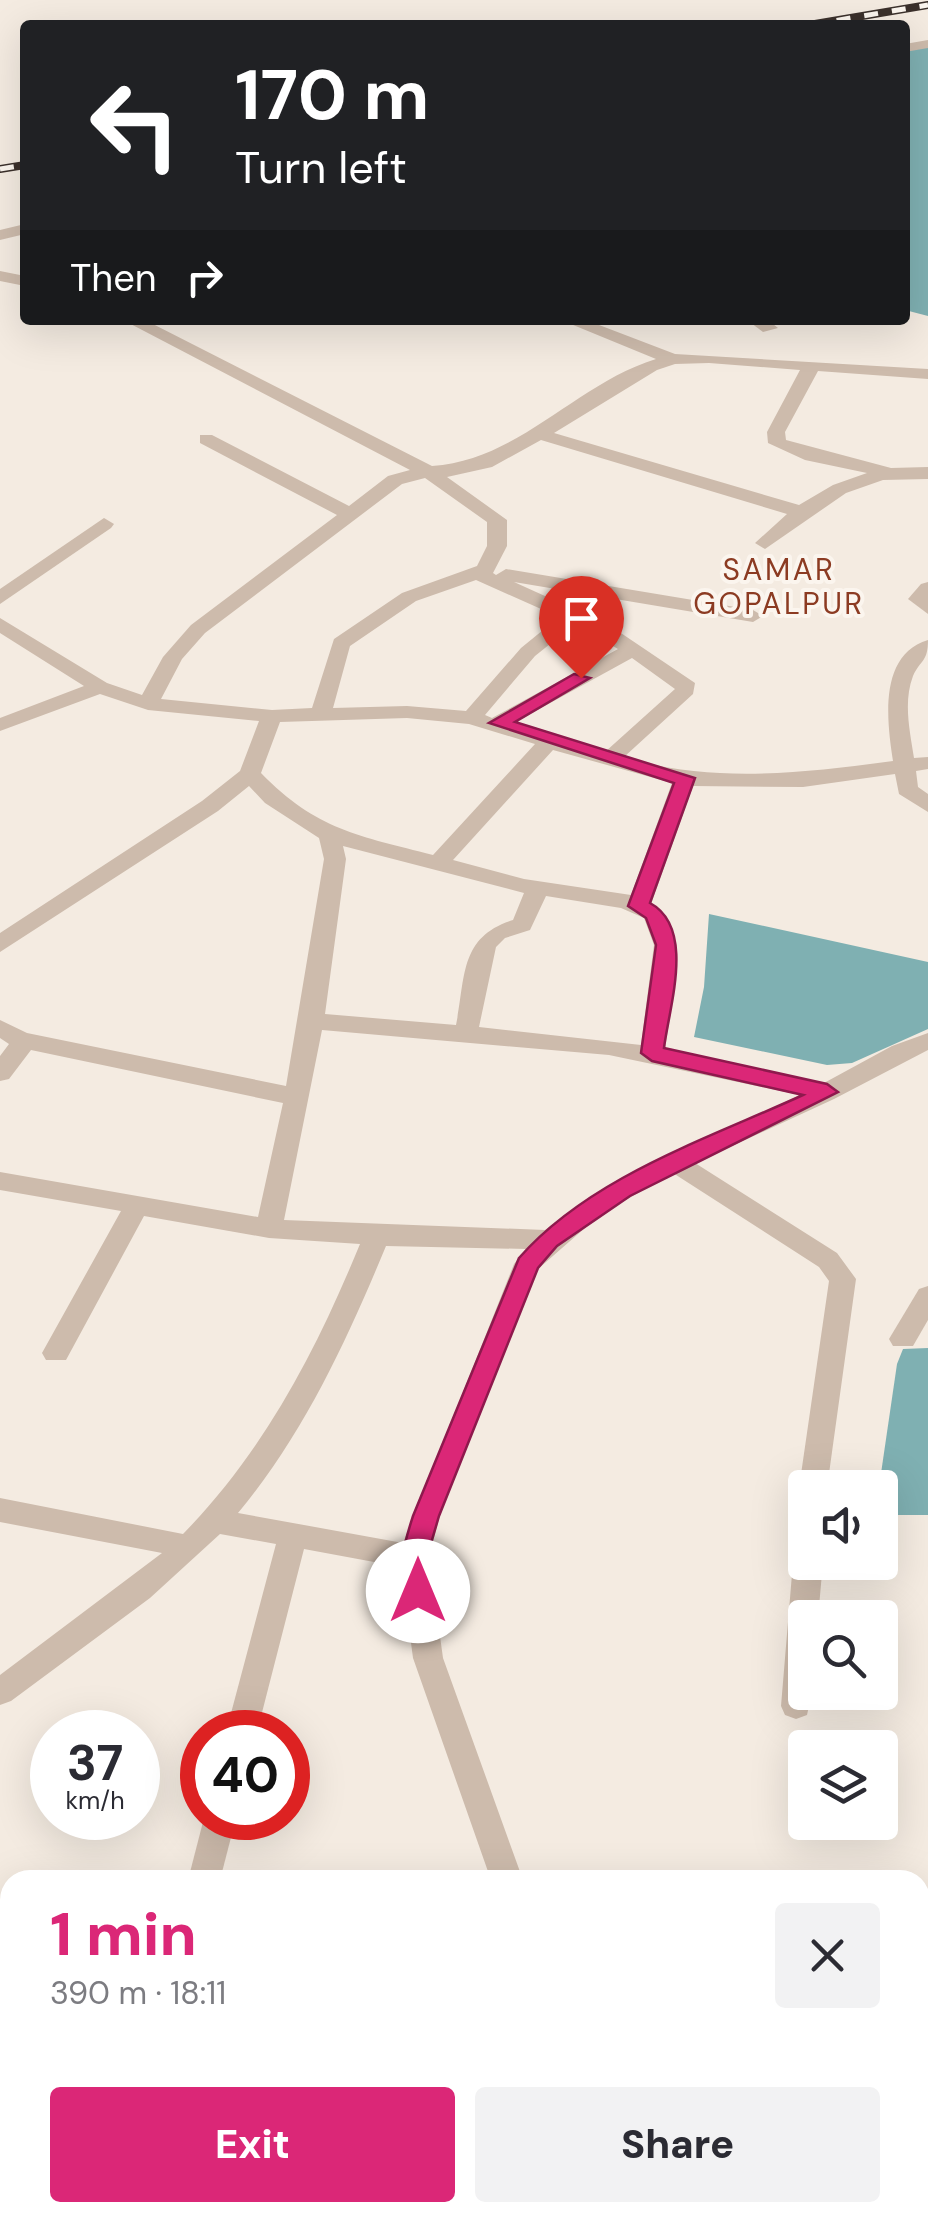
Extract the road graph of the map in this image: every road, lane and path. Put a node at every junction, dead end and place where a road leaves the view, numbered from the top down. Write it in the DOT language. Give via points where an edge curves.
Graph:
graph roads {
  1 [pos="142,325"];
  2 [pos="584,325"];
  3 [pos="674,358"];
  4 [pos="812,365"];
  5 [pos="928,374"];
  6 [pos="539,434"];
  7 [pos="206,439"];
  8 [pos="425,470"];
  9 [pos="884,471"];
  10 [pos="928,473"];
  11 [pos="799,511"];
  12 [pos="350,514"];
  13 [pos="104,524"];
  14 [pos="765,543"];
  15 [pos="482,572"];
  16 [pos="928,588"];
  17 [pos="0,598"];
  18 [pos="928,608"];
  19 [pos="573,616"];
  20 [pos="752,616"];
  21 [pos="0,624"];
  22 [pos="928,646"];
  23 [pos="633,648"];
  24 [pos="100,687"];
  25 [pos="148,704"];
  26 [pos="321,714"];
  27 [pos="272,716"];
  28 [pos="471,718"];
  29 [pos="498,723"];
  30 [pos="0,725"];
  31 [pos="552,739"];
  32 [pos="610,759"];
  33 [pos="917,765"];
  34 [pos="250,774"];
  35 [pos="685,778"];
  36 [pos="928,806"];
  37 [pos="329,835"];
  38 [pos="440,862"];
  39 [pos="538,888"];
  40 [pos="639,906"];
  41 [pos="0,944"];
  42 [pos="312,1021"];
  43 [pos="10,1034"];
  44 [pos="466,1034"];
  45 [pos="928,1041"];
  46 [pos="652,1053"];
  47 [pos="0,1074"];
  48 [pos="827,1092"];
  49 [pos="297,1096"];
  50 [pos="676,1163"];
  51 [pos="0,1181"];
  52 [pos="136,1207"];
  53 [pos="269,1228"];
  54 [pos="376,1236"];
  55 [pos="549,1240"];
  56 [pos="928,1296"];
  57 [pos="903,1339"];
  58 [pos="56,1354"];
  59 [pos="816,1470"];
  60 [pos="0,1510"];
  61 [pos="214,1521"];
  62 [pos="293,1536"];
  63 [pos="186,1546"];
  64 [pos="414,1557"];
  65 [pos="0,1692"];
  66 [pos="248,1710"];
  67 [pos="214,1840"];
  68 [pos="207,1870"];
  69 [pos="503,1870"];
  1 -- 8 [label="street"];
  2 -- 3 [label="street"];
  3 -- 4 [label="street"];
  3 -- 6 [label="street" via="625,378"];
  4 -- 5 [label="street"];
  4 -- 9 [label="street" via="776,432 778,442"];
  6 -- 8 [label="street" via="481,465"];
  6 -- 11 [label="street"];
  7 -- 12 [label="street"];
  8 -- 12 [label="street" via="395,480"];
  8 -- 15 [label="street" via="497,520 497,546"];
  9 -- 10 [label="street"];
  9 -- 11 [label="street"];
  11 -- 14 [label="street"];
  12 -- 25 [label="street" via="185,641"];
  13 -- 17 [label="street"];
  15 -- 19 [label="street"];
  15 -- 20 [label="street"];
  15 -- 26 [label="street" via="409,597 347,636 335,654"];
  16 -- 18 [label="street" via="918,599"];
  19 -- 23 [label="street"];
  19 -- 28 [label="street" via="528,652"];
  21 -- 24 [label="street"];
  22 -- 33 [label="street" via="912,658 900,685 896,728"];
  23 -- 29 [label="street"];
  23 -- 32 [label="street" via="680,678 686,690"];
  24 -- 25 [label="street"];
  24 -- 30 [label="street"];
  25 -- 27 [label="street"];
  26 -- 27 [label="street"];
  26 -- 28 [label="street"];
  27 -- 34 [label="street"];
  28 -- 29 [label="street"];
  29 -- 31 [label="street"];
  31 -- 32 [label="street"];
  31 -- 38 [label="street"];
  32 -- 35 [label="street"];
  33 -- 35 [label="street" via="774,782"];
  33 -- 36 [label="street" via="907,789"];
  34 -- 37 [label="street"];
  34 -- 41 [label="street"];
  35 -- 40 [label="street"];
  37 -- 38 [label="street"];
  37 -- 42 [label="street" via="335,859"];
  38 -- 39 [label="street"];
  39 -- 40 [label="street"];
  39 -- 44 [label="street" via="522,925 486,944"];
  40 -- 46 [label="street" via="654,914 666,945"];
  42 -- 44 [label="street"];
  42 -- 49 [label="street"];
  43 -- 47 [label="street" via="20,1050"];
  43 -- 49 [label="street"];
  44 -- 46 [label="street"];
  45 -- 48 [label="street"];
  46 -- 48 [label="street"];
  48 -- 50 [label="street"];
  49 -- 53 [label="street"];
  50 -- 55 [label="street" via="589,1209"];
  50 -- 59 [label="street" via="828,1260 842,1279"];
  51 -- 52 [label="street"];
  52 -- 53 [label="street"];
  52 -- 58 [label="street"];
  53 -- 54 [label="street"];
  54 -- 55 [label="street"];
  54 -- 61 [label="street" via="298,1410"];
  55 -- 64 [label="street" via="515,1290"];
  56 -- 57 [label="street"];
  60 -- 63 [label="street"];
  61 -- 62 [label="street"];
  61 -- 63 [label="street"];
  62 -- 64 [label="street"];
  62 -- 66 [label="street"];
  63 -- 65 [label="street"];
  64 -- 69 [label="street" via="428,1658"];
  67 -- 68 [label="street"];
}
